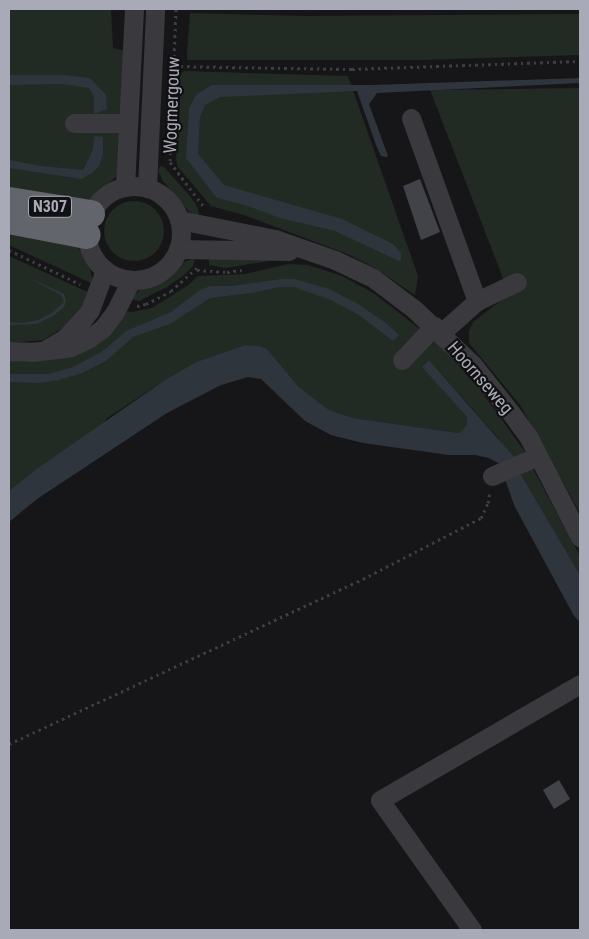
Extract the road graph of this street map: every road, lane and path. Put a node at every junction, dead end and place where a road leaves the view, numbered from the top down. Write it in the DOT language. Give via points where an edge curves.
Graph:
graph roads {
  1 [pos="134,9"];
  2 [pos="155,9"];
  3 [pos="176,9"];
  4 [pos="580,61"];
  5 [pos="174,66"];
  6 [pos="411,118"];
  7 [pos="74,123"];
  8 [pos="128,123"];
  9 [pos="125,187"];
  10 [pos="146,188"];
  11 [pos="9,201"];
  12 [pos="9,220"];
  13 [pos="179,220"];
  14 [pos="89,224"];
  15 [pos="205,226"];
  16 [pos="178,250"];
  17 [pos="334,260"];
  18 [pos="105,270"];
  19 [pos="131,280"];
  20 [pos="517,282"];
  21 [pos="477,301"];
  22 [pos="438,329"];
  23 [pos="43,351"];
  24 [pos="9,352"];
  25 [pos="402,360"];
  26 [pos="538,456"];
  27 [pos="505,471"];
  28 [pos="580,537"];
  29 [pos="580,684"];
  30 [pos="9,744"];
  31 [pos="472,930"];
  1 -- 8 [label="street"];
  2 -- 10 [label="street, Wogmergouw"];
  3 -- 5 [label="path, Wogmergouw"];
  4 -- 5 [label="path" via="352,68"];
  5 -- 15 [label="path, Wogmergouw" via="170,162 206,210"];
  6 -- 21 [label="street"];
  7 -- 8 [label="street"];
  8 -- 9 [label="street"];
  9 -- 10 [label="street"];
  9 -- 14 [label="street" via="105,196"];
  10 -- 13 [label="street" via="167,200"];
  11 -- 14 [label="highway, N307"];
  12 -- 14 [label="highway, N307"];
  13 -- 15 [label="street, Hoornseweg"];
  13 -- 16 [label="street"];
  14 -- 18 [label="street" via="91,251"];
  15 -- 17 [label="street, Hoornseweg" via="275,239"];
  16 -- 17 [label="street, Hoornseweg" via="289,251"];
  16 -- 19 [label="street" via="160,272"];
  17 -- 22 [label="street, Hoornseweg" via="373,278"];
  18 -- 19 [label="street"];
  18 -- 23 [label="street" via="90,310 65,338"];
  19 -- 23 [label="street" via="115,312 96,334 71,347"];
  20 -- 21 [label="street"];
  21 -- 22 [label="street"];
  22 -- 25 [label="street"];
  22 -- 26 [label="street, Hoornseweg" via="498,395 528,436"];
  23 -- 24 [label="street"];
  26 -- 27 [label="street"];
  26 -- 28 [label="street, Hoornseweg"];
  27 -- 30 [label="path" via="481,518 340,590"];
  29 -- 31 [label="street" via="380,800"];
}
